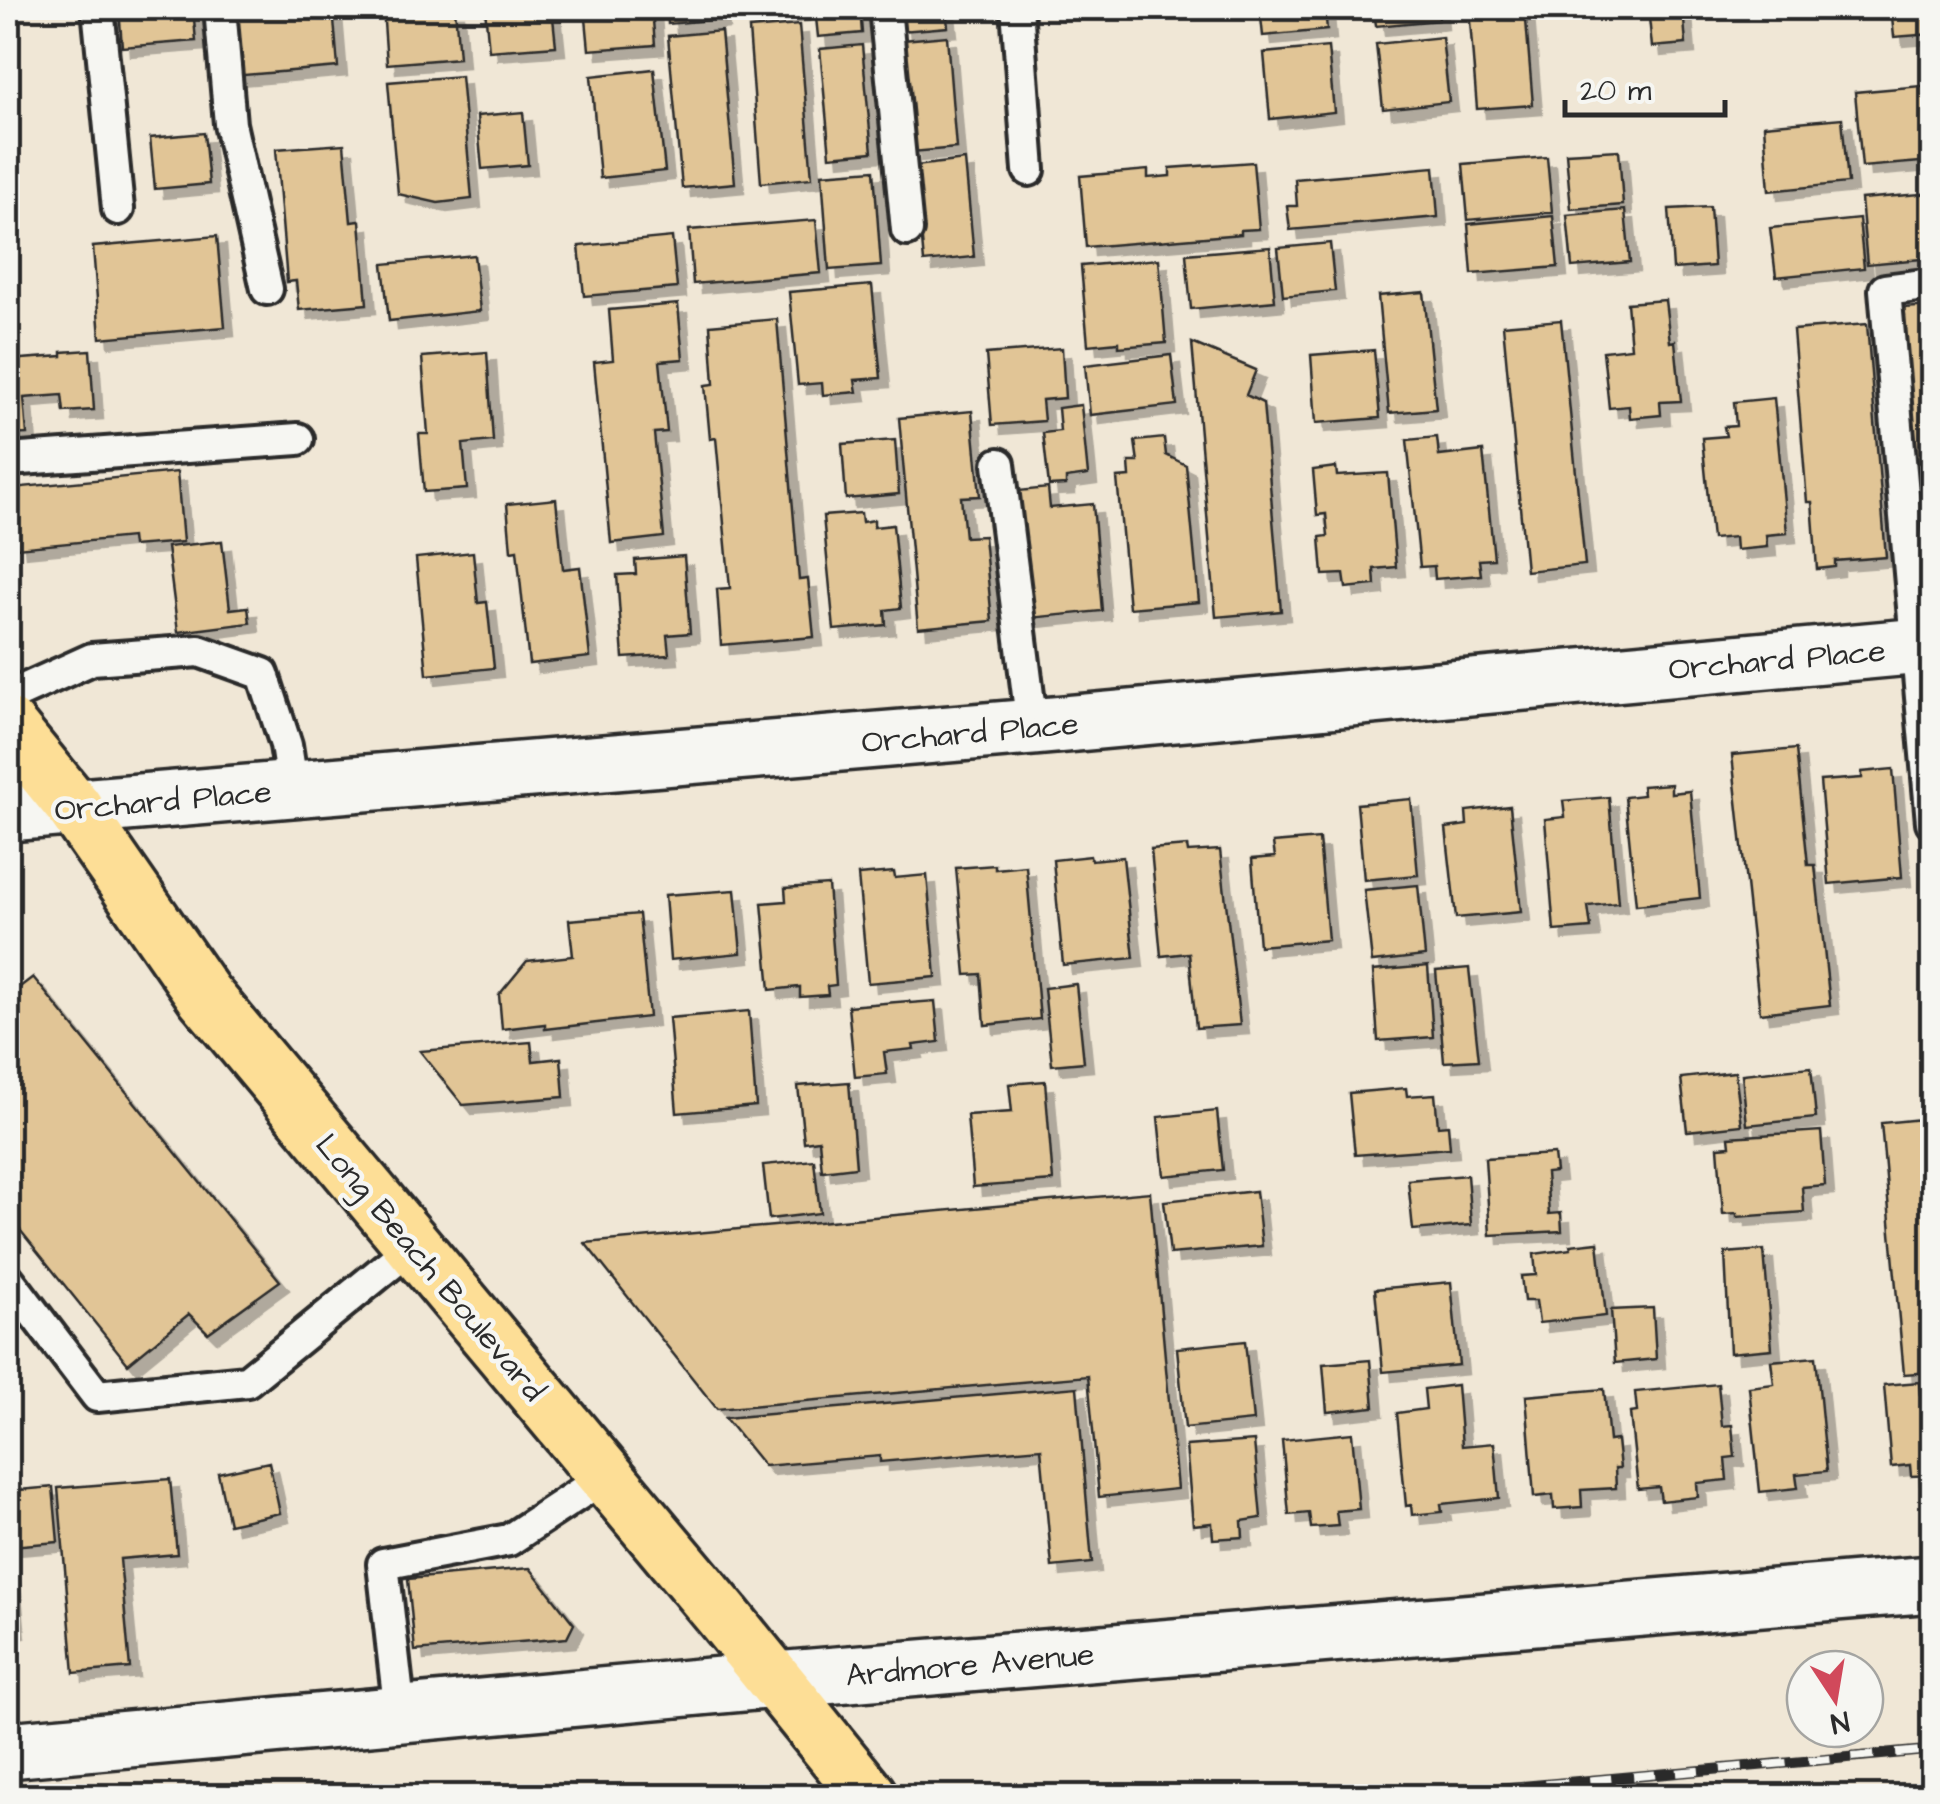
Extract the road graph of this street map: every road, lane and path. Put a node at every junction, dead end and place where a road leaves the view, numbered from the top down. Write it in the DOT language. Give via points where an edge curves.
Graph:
graph roads {
  1 [pos="98,8"];
  2 [pos="220,8"];
  3 [pos="884,8"];
  4 [pos="1017,8"];
  5 [pos="1029,170"];
  6 [pos="118,209"];
  7 [pos="907,230"];
  8 [pos="1932,284"];
  9 [pos="268,289"];
  10 [pos="298,438"];
  11 [pos="8,460"];
  12 [pos="999,464"];
  13 [pos="1924,646"];
  14 [pos="8,697"];
  15 [pos="8,726"];
  16 [pos="1032,727"];
  17 [pos="292,790"];
  18 [pos="73,806"];
  19 [pos="8,813"];
  20 [pos="1932,822"];
  21 [pos="414,1245"];
  22 [pos="8,1278"];
  23 [pos="606,1476"];
  24 [pos="1932,1584"];
  25 [pos="776,1680"];
  26 [pos="400,1714"];
  27 [pos="8,1750"];
  28 [pos="870,1796"];
  1 -- 6 [label="lane"];
  2 -- 9 [label="lane" via="230,124"];
  3 -- 7 [label="lane"];
  4 -- 5 [label="lane"];
  8 -- 13 [label="lane" via="1885,290"];
  10 -- 11 [label="lane"];
  12 -- 16 [label="lane"];
  13 -- 16 [label="street, Orchard Place"];
  13 -- 20 [label="lane"];
  14 -- 17 [label="lane" via="92,659 199,651 263,674 286,744"];
  15 -- 18 [label="main road, Long Beach Boulevard"];
  16 -- 17 [label="street, Orchard Place"];
  17 -- 18 [label="street, Orchard Place"];
  18 -- 19 [label="street, Orchard Place"];
  18 -- 21 [label="main road, Long Beach Boulevard" via="204,995"];
  21 -- 22 [label="lane" via="248,1381 97,1396"];
  21 -- 23 [label="main road, Long Beach Boulevard"];
  23 -- 25 [label="main road, Long Beach Boulevard"];
  23 -- 26 [label="lane" via="509,1540 383,1564"];
  24 -- 25 [label="street, Ardmore Avenue"];
  25 -- 26 [label="street, Ardmore Avenue"];
  25 -- 28 [label="main road, Long Beach Boulevard"];
  26 -- 27 [label="street, Ardmore Avenue"];
}
